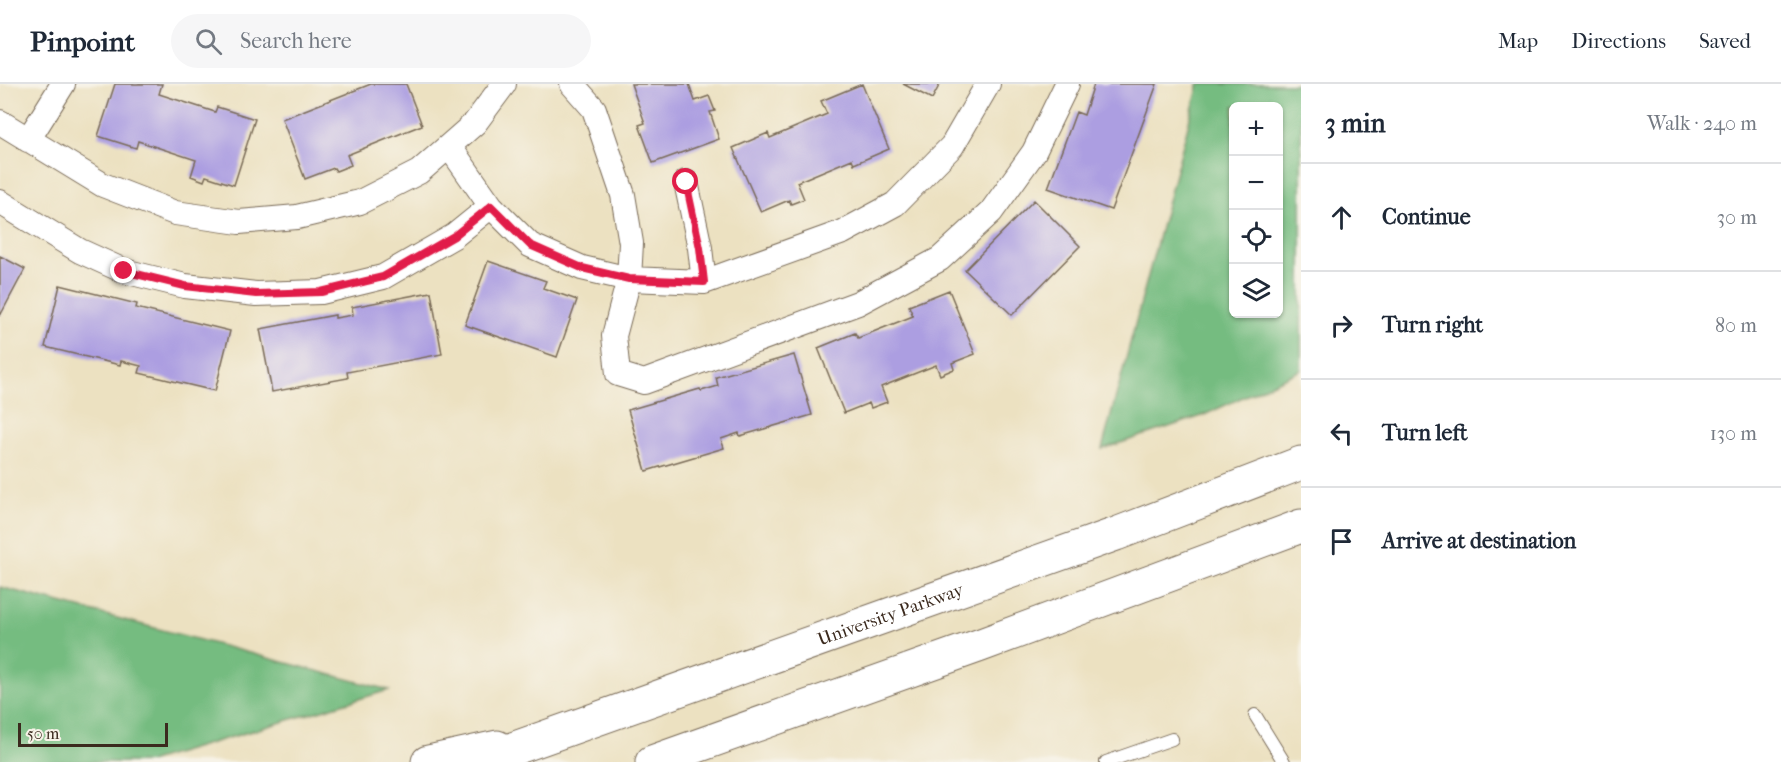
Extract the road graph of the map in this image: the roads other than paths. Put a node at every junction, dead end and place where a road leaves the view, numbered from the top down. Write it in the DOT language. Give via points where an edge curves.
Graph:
graph roads {
  1 [pos="63,84"];
  2 [pos="504,84"];
  3 [pos="572,84"];
  4 [pos="988,84"];
  5 [pos="1067,84"];
  6 [pos="0,122"];
  7 [pos="28,140"];
  8 [pos="448,146"];
  9 [pos="686,182"];
  10 [pos="0,202"];
  11 [pos="491,206"];
  12 [pos="629,279"];
  13 [pos="704,282"];
  14 [pos="1301,463"];
  15 [pos="1301,526"];
  16 [pos="1255,714"];
  17 [pos="548,735"];
  18 [pos="725,736"];
  19 [pos="1172,739"];
  20 [pos="428,762"];
  21 [pos="476,762"];
  22 [pos="652,762"];
  23 [pos="683,762"];
  24 [pos="1106,762"];
  25 [pos="1284,762"];
  1 -- 7 [label="street"];
  2 -- 8 [label="street" via="475,123"];
  3 -- 12 [label="street" via="594,109 623,195 631,243"];
  4 -- 13 [label="street" via="952,146 895,204 843,232"];
  5 -- 12 [label="street" via="1034,152 991,212 940,259 858,303 644,382 618,374 614,336"];
  6 -- 7 [label="street"];
  7 -- 8 [label="street" via="103,185 175,213 239,222 297,217 360,202 419,172"];
  8 -- 11 [label="street"];
  9 -- 13 [label="street"];
  10 -- 11 [label="street" via="80,251 124,271 185,286 256,294 321,292 383,277 454,236"];
  11 -- 12 [label="street" via="530,245 582,268"];
  12 -- 13 [label="street"];
  14 -- 17 [label="highway, University Parkway" via="1083,546"];
  15 -- 18 [label="highway"];
  16 -- 25 [label="lane"];
  17 -- 20 [label="highway"];
  17 -- 21 [label="highway, University Parkway"];
  18 -- 22 [label="highway"];
  18 -- 23 [label="highway"];
  19 -- 24 [label="lane"];
}
